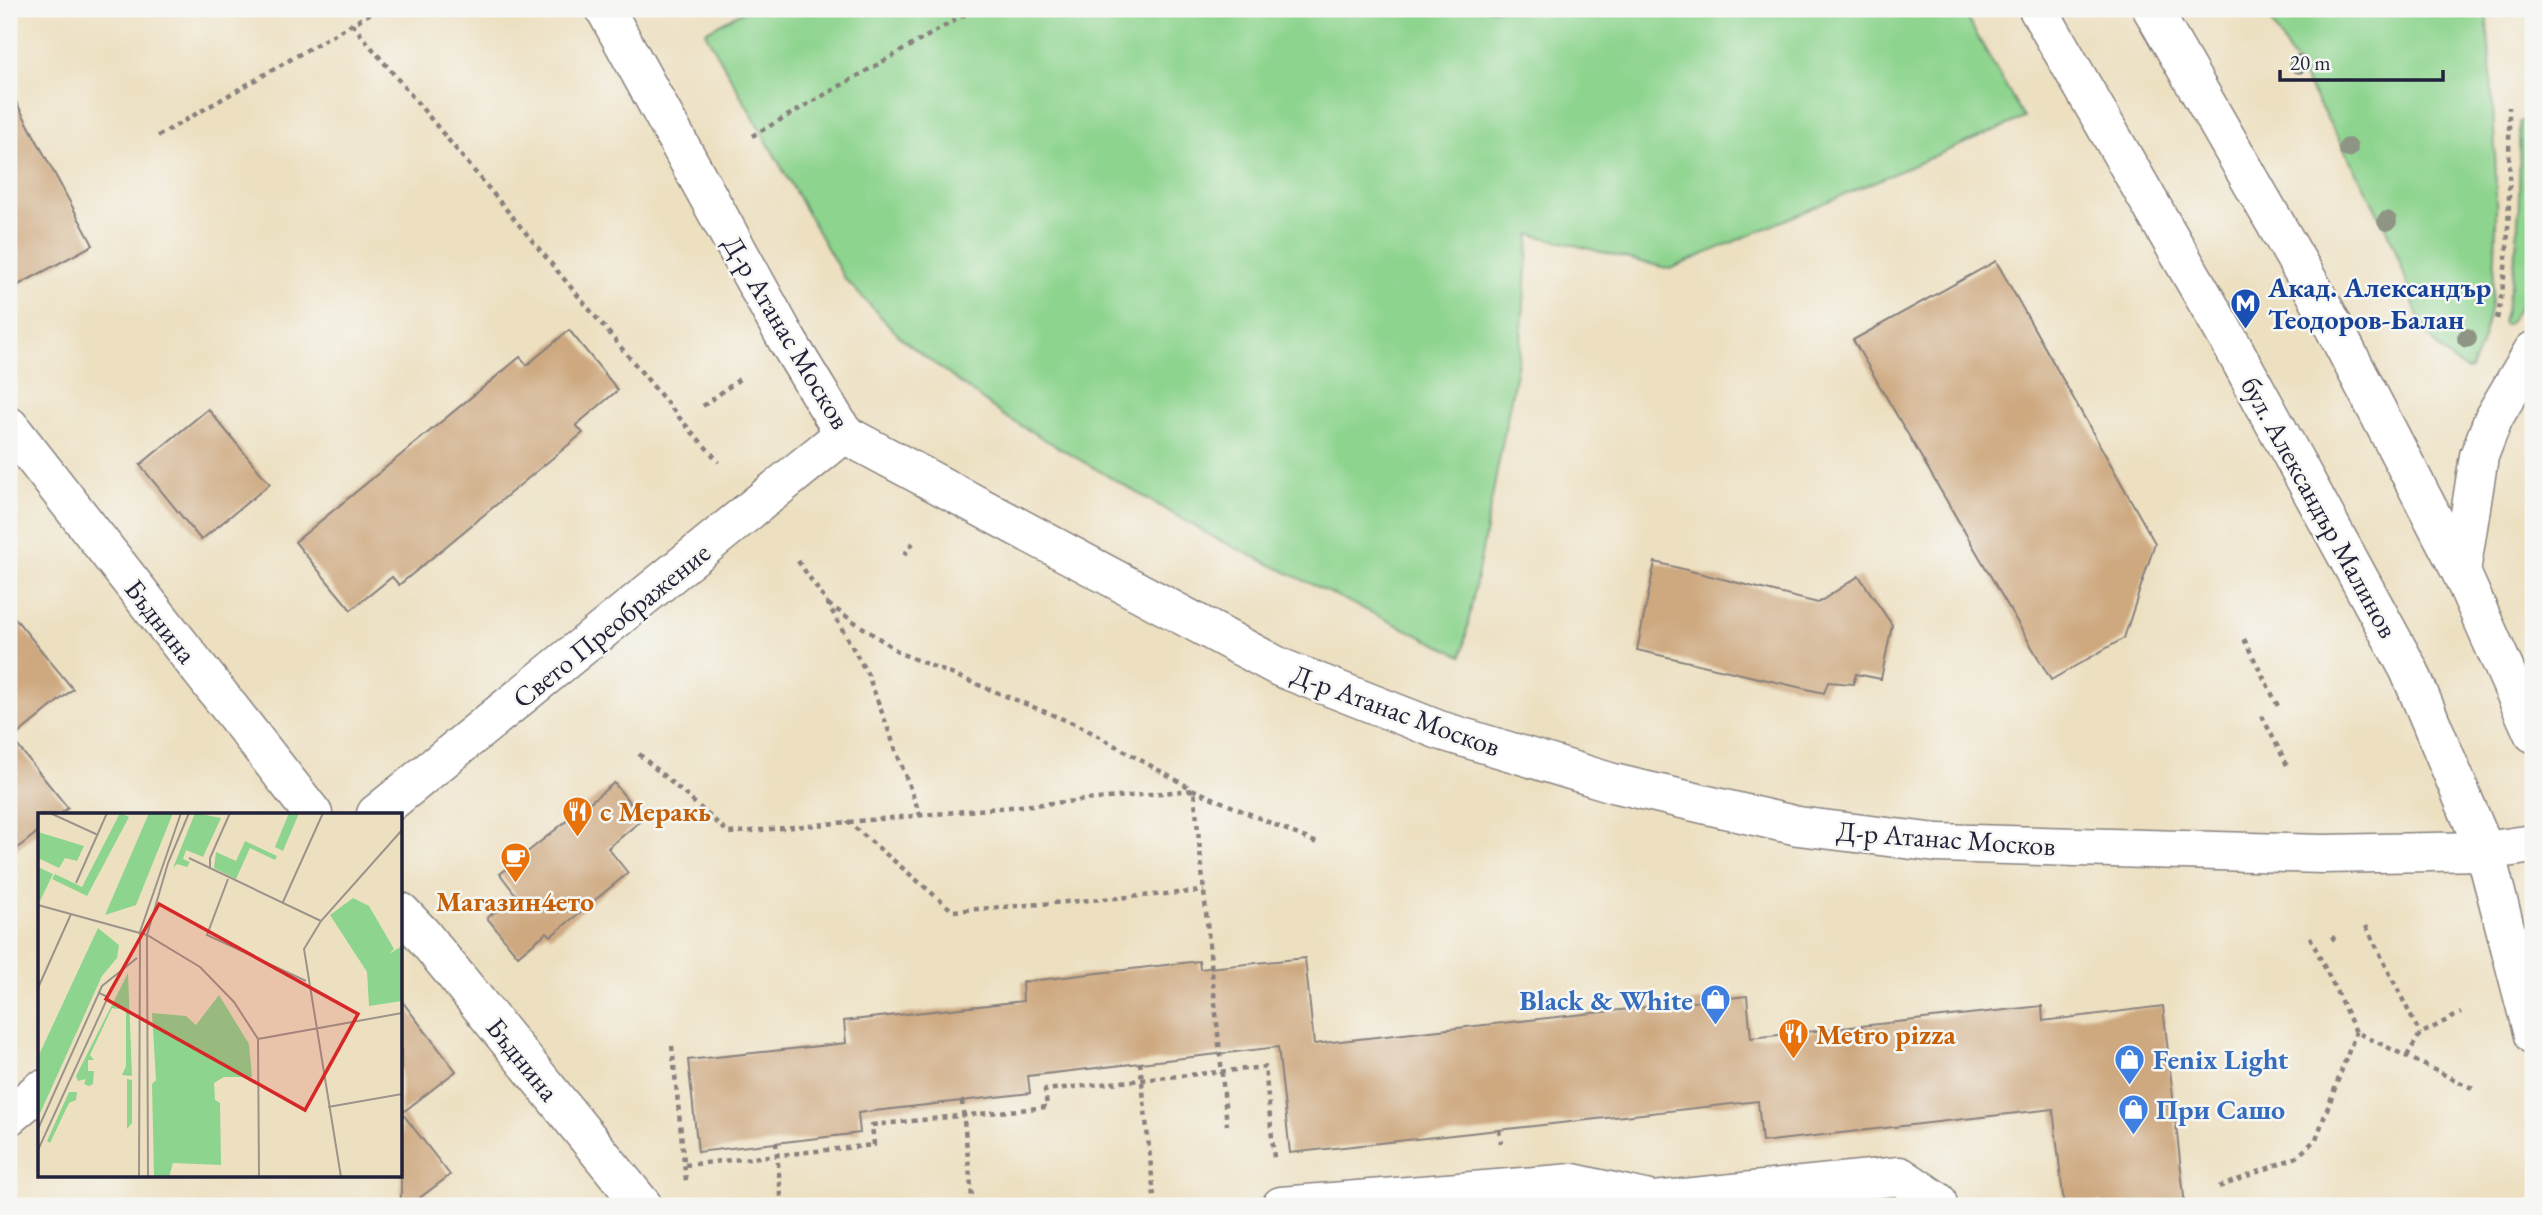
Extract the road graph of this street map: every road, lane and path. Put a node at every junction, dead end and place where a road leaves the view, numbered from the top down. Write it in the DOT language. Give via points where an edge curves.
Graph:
graph roads {
  1 [pos="378,9"];
  2 [pos="605,9"];
  3 [pos="975,9"];
  4 [pos="2038,9"];
  5 [pos="2152,9"];
  6 [pos="352,24"];
  7 [pos="2509,107"];
  8 [pos="158,136"];
  9 [pos="751,136"];
  10 [pos="2496,324"];
  11 [pos="2533,351"];
  12 [pos="741,378"];
  13 [pos="703,406"];
  14 [pos="9,426"];
  15 [pos="844,434"];
  16 [pos="719,462"];
  17 [pos="915,540"];
  18 [pos="904,555"];
  19 [pos="797,561"];
  20 [pos="2461,572"];
  21 [pos="828,604"];
  22 [pos="2244,639"];
  23 [pos="2278,708"];
  24 [pos="2262,716"];
  25 [pos="2533,733"];
  26 [pos="639,754"];
  27 [pos="2288,767"];
  28 [pos="1195,790"];
  29 [pos="312,813"];
  30 [pos="377,813"];
  31 [pos="920,816"];
  32 [pos="847,821"];
  33 [pos="1317,843"];
  34 [pos="2533,844"];
  35 [pos="2485,851"];
  36 [pos="1204,891"];
  37 [pos="402,913"];
  38 [pos="2366,926"];
  39 [pos="2332,936"];
  40 [pos="2310,937"];
  41 [pos="2336,943"];
  42 [pos="2460,1013"];
  43 [pos="2356,1032"];
  44 [pos="2420,1034"];
  45 [pos="2533,1035"];
  46 [pos="672,1046"];
  47 [pos="2407,1056"];
  48 [pos="1140,1062"];
  49 [pos="1221,1072"];
  50 [pos="1142,1080"];
  51 [pos="2474,1089"];
  52 [pos="38,1092"];
  53 [pos="962,1101"];
  54 [pos="9,1116"];
  55 [pos="964,1116"];
  56 [pos="1227,1125"];
  57 [pos="776,1142"];
  58 [pos="778,1156"];
  59 [pos="685,1165"];
  60 [pos="2219,1187"];
  61 [pos="1278,1188"];
  62 [pos="687,1193"];
  63 [pos="643,1206"];
  64 [pos="782,1206"];
  65 [pos="973,1206"];
  66 [pos="1155,1206"];
  67 [pos="1938,1206"];
  1 -- 6 [label="path"];
  2 -- 15 [label="street, Д-р Атанас Москов" via="787,340"];
  3 -- 9 [label="path"];
  4 -- 35 [label="street, бул. Александър Малинов" via="2234,349 2385,624"];
  5 -- 20 [label="street" via="2325,310"];
  6 -- 8 [label="path"];
  6 -- 16 [label="path"];
  7 -- 10 [label="path" via="2506,251"];
  11 -- 20 [label="street" via="2494,417 2479,456"];
  12 -- 13 [label="path"];
  14 -- 29 [label="street, Бъднина"];
  15 -- 30 [label="street, Свето Преображение"];
  15 -- 35 [label="street, Д-р Атанас Москов" via="1279,667 1439,730 1613,783 1798,826 1937,843 2323,854"];
  17 -- 18 [label="path"];
  19 -- 21 [label="path"];
  20 -- 25 [label="street"];
  21 -- 28 [label="path" via="902,654 1080,726"];
  21 -- 31 [label="path" via="868,675"];
  22 -- 23 [label="path"];
  24 -- 27 [label="path"];
  26 -- 32 [label="path" via="729,832"];
  28 -- 31 [label="path"];
  28 -- 33 [label="path"];
  28 -- 36 [label="path"];
  31 -- 32 [label="path"];
  32 -- 36 [label="path" via="953,911"];
  34 -- 35 [label="street, Д-р Атанас Москов"];
  35 -- 45 [label="street, бул. Александър Малинов"];
  36 -- 49 [label="path"];
  37 -- 63 [label="street, Бъднина"];
  38 -- 44 [label="path"];
  39 -- 41 [label="path"];
  40 -- 43 [label="path"];
  42 -- 44 [label="path"];
  43 -- 47 [label="path"];
  43 -- 60 [label="path" via="2316,1139 2297,1157"];
  44 -- 47 [label="path"];
  46 -- 59 [label="path"];
  47 -- 51 [label="path"];
  48 -- 50 [label="path"];
  49 -- 50 [label="path"];
  49 -- 56 [label="path"];
  49 -- 61 [label="path" via="1265,1067"];
  50 -- 55 [label="path" via="1045,1090 1047,1107"];
  50 -- 66 [label="path"];
  52 -- 54 [label="street"];
  53 -- 55 [label="path"];
  55 -- 58 [label="path" via="872,1125 874,1146"];
  55 -- 65 [label="path"];
  57 -- 58 [label="path"];
  58 -- 59 [label="path"];
  58 -- 64 [label="path"];
  59 -- 62 [label="path"];
  61 -- 67 [label="street" via="1573,1183 1654,1200 1900,1177"];
}
